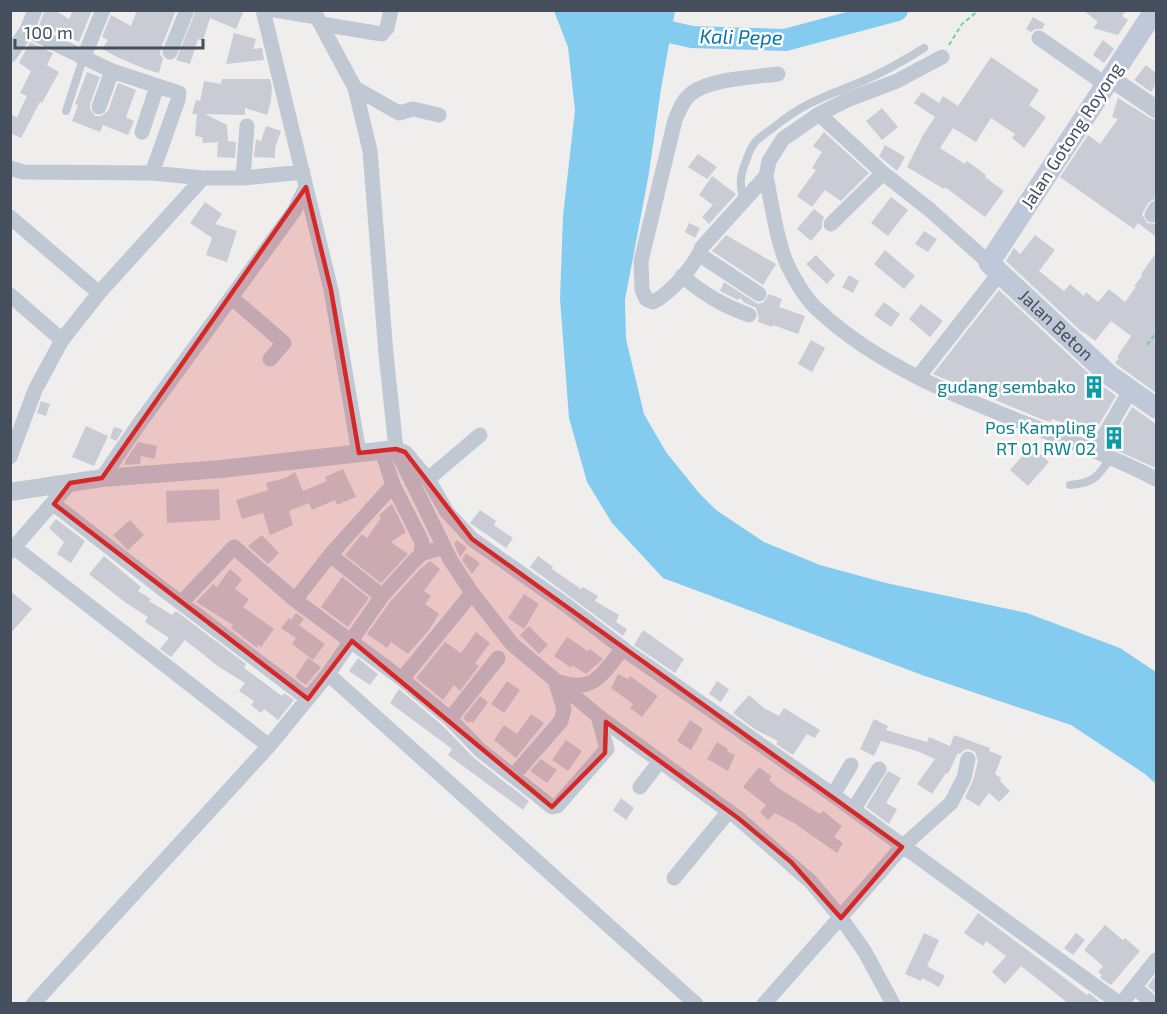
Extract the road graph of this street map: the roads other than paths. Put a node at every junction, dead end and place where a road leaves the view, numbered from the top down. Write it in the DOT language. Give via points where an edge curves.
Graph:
graph roads {
  1 [pos="35,10"];
  2 [pos="103,10"];
  3 [pos="188,10"];
  4 [pos="263,10"];
  5 [pos="274,10"];
  6 [pos="391,10"];
  7 [pos="1155,10"];
  8 [pos="317,17"];
  9 [pos="27,30"];
  10 [pos="1039,38"];
  11 [pos="924,48"];
  12 [pos="170,52"];
  13 [pos="10,55"];
  14 [pos="942,57"];
  15 [pos="83,59"];
  16 [pos="111,71"];
  17 [pos="778,74"];
  18 [pos="1108,81"];
  19 [pos="157,86"];
  20 [pos="355,88"];
  21 [pos="99,107"];
  22 [pos="1156,109"];
  23 [pos="66,111"];
  24 [pos="819,114"];
  25 [pos="439,115"];
  26 [pos="247,126"];
  27 [pos="142,132"];
  28 [pos="10,168"];
  29 [pos="303,172"];
  30 [pos="152,173"];
  31 [pos="883,173"];
  32 [pos="766,176"];
  33 [pos="243,177"];
  34 [pos="203,178"];
  35 [pos="306,188"];
  36 [pos="744,200"];
  37 [pos="10,217"];
  38 [pos="831,224"];
  39 [pos="700,255"];
  40 [pos="994,268"];
  41 [pos="682,276"];
  42 [pos="99,293"];
  43 [pos="759,294"];
  44 [pos="10,295"];
  45 [pos="231,297"];
  46 [pos="748,315"];
  47 [pos="62,340"];
  48 [pos="270,359"];
  49 [pos="918,377"];
  50 [pos="1130,391"];
  51 [pos="1156,408"];
  52 [pos="480,435"];
  53 [pos="389,450"];
  54 [pos="1095,451"];
  55 [pos="359,453"];
  56 [pos="10,457"];
  57 [pos="1111,458"];
  58 [pos="102,478"];
  59 [pos="428,479"];
  60 [pos="1156,479"];
  61 [pos="70,483"];
  62 [pos="393,485"];
  63 [pos="1070,485"];
  64 [pos="10,492"];
  65 [pos="54,504"];
  66 [pos="444,547"];
  67 [pos="13,550"];
  68 [pos="421,554"];
  69 [pos="330,555"];
  70 [pos="472,593"];
  71 [pos="382,596"];
  72 [pos="295,600"];
  73 [pos="181,603"];
  74 [pos="352,641"];
  75 [pos="622,648"];
  76 [pos="498,658"];
  77 [pos="328,674"];
  78 [pos="402,679"];
  79 [pos="555,680"];
  80 [pos="308,699"];
  81 [pos="598,716"];
  82 [pos="450,719"];
  83 [pos="268,746"];
  84 [pos="969,759"];
  85 [pos="660,761"];
  86 [pos="851,765"];
  87 [pos="879,769"];
  88 [pos="513,776"];
  89 [pos="640,787"];
  90 [pos="833,795"];
  91 [pos="853,810"];
  92 [pos="729,811"];
  93 [pos="902,847"];
  94 [pos="674,878"];
  95 [pos="841,918"];
  96 [pos="1156,960"];
  97 [pos="1135,987"];
  98 [pos="33,1004"];
  99 [pos="696,1004"];
  100 [pos="764,1004"];
  101 [pos="893,1004"];
  102 [pos="1121,1004"];
  103 [pos="1153,1004"];
  1 -- 9 [label="street"];
  2 -- 15 [label="street"];
  3 -- 12 [label="street"];
  4 -- 29 [label="street"];
  5 -- 8 [label="street"];
  6 -- 8 [label="street" via="382,34"];
  7 -- 18 [label="main road, Jalan Gotong Royong"];
  8 -- 20 [label="street"];
  9 -- 13 [label="street"];
  9 -- 15 [label="street"];
  10 -- 18 [label="street"];
  11 -- 36 [label="lane" via="863,81 799,108 756,139 742,169 740,187"];
  14 -- 24 [label="street"];
  15 -- 16 [label="street"];
  15 -- 23 [label="lane"];
  16 -- 19 [label="street"];
  16 -- 21 [label="street"];
  17 -- 41 [label="street" via="723,81 693,92 683,102 665,155 641,261 646,299 652,302 660,298"];
  18 -- 22 [label="street"];
  18 -- 40 [label="main road, Jalan Gotong Royong"];
  19 -- 27 [label="street"];
  19 -- 30 [label="street" via="179,95"];
  20 -- 25 [label="street" via="399,113 413,109"];
  20 -- 53 [label="street" via="370,151 386,354"];
  24 -- 31 [label="street"];
  24 -- 32 [label="street" via="783,139 769,161"];
  26 -- 33 [label="street"];
  28 -- 30 [label="street" via="23,172"];
  29 -- 33 [label="street"];
  29 -- 35 [label="street"];
  30 -- 34 [label="street"];
  31 -- 38 [label="street"];
  31 -- 40 [label="street"];
  32 -- 36 [label="street"];
  32 -- 49 [label="street" via="788,267 811,303 856,340"];
  33 -- 34 [label="street"];
  34 -- 42 [label="street"];
  35 -- 45 [label="street" via="294,211"];
  35 -- 55 [label="street" via="332,290"];
  36 -- 39 [label="street" via="702,247"];
  37 -- 42 [label="street"];
  39 -- 41 [label="street"];
  39 -- 43 [label="street"];
  40 -- 49 [label="street"];
  40 -- 50 [label="main road, Jalan Beton"];
  41 -- 46 [label="street" via="705,295"];
  42 -- 47 [label="street"];
  44 -- 47 [label="street"];
  45 -- 48 [label="street" via="284,343"];
  45 -- 58 [label="street"];
  47 -- 56 [label="street" via="35,390"];
  49 -- 54 [label="street"];
  50 -- 51 [label="main road, Jalan Beton"];
  50 -- 54 [label="street"];
  52 -- 59 [label="street"];
  53 -- 55 [label="street"];
  53 -- 59 [label="street" via="405,452"];
  53 -- 62 [label="street"];
  53 -- 66 [label="street"];
  54 -- 57 [label="street"];
  55 -- 58 [label="street"];
  57 -- 60 [label="street"];
  57 -- 63 [label="lane" via="1091,482"];
  58 -- 61 [label="street"];
  59 -- 75 [label="street" via="447,512 472,540"];
  61 -- 64 [label="street"];
  61 -- 65 [label="street"];
  62 -- 68 [label="street" via="422,542"];
  62 -- 69 [label="street"];
  65 -- 67 [label="street"];
  65 -- 73 [label="street"];
  66 -- 68 [label="street"];
  66 -- 70 [label="street"];
  67 -- 83 [label="street"];
  68 -- 71 [label="street"];
  69 -- 71 [label="street"];
  69 -- 72 [label="street"];
  70 -- 78 [label="street"];
  70 -- 79 [label="street" via="512,644"];
  71 -- 74 [label="street"];
  72 -- 73 [label="street" via="234,547"];
  72 -- 74 [label="street"];
  73 -- 80 [label="street"];
  74 -- 77 [label="street"];
  74 -- 78 [label="street"];
  75 -- 79 [label="street" via="591,683 570,685"];
  75 -- 90 [label="street"];
  76 -- 82 [label="street"];
  77 -- 80 [label="street"];
  77 -- 99 [label="street"];
  78 -- 82 [label="street"];
  79 -- 81 [label="street"];
  79 -- 88 [label="street" via="564,716"];
  80 -- 83 [label="street"];
  81 -- 85 [label="street"];
  81 -- 88 [label="street" via="607,750 557,806 552,807"];
  82 -- 88 [label="street"];
  83 -- 98 [label="street"];
  84 -- 93 [label="street" via="951,803"];
  85 -- 89 [label="street"];
  85 -- 92 [label="street"];
  86 -- 90 [label="street"];
  87 -- 91 [label="street"];
  90 -- 91 [label="street"];
  91 -- 93 [label="street"];
  92 -- 94 [label="street"];
  92 -- 95 [label="street" via="791,862"];
  93 -- 95 [label="street"];
  93 -- 102 [label="street"];
  95 -- 100 [label="street"];
  95 -- 101 [label="street"];
  96 -- 97 [label="street"];
  97 -- 102 [label="street"];
  97 -- 103 [label="street"];
}
